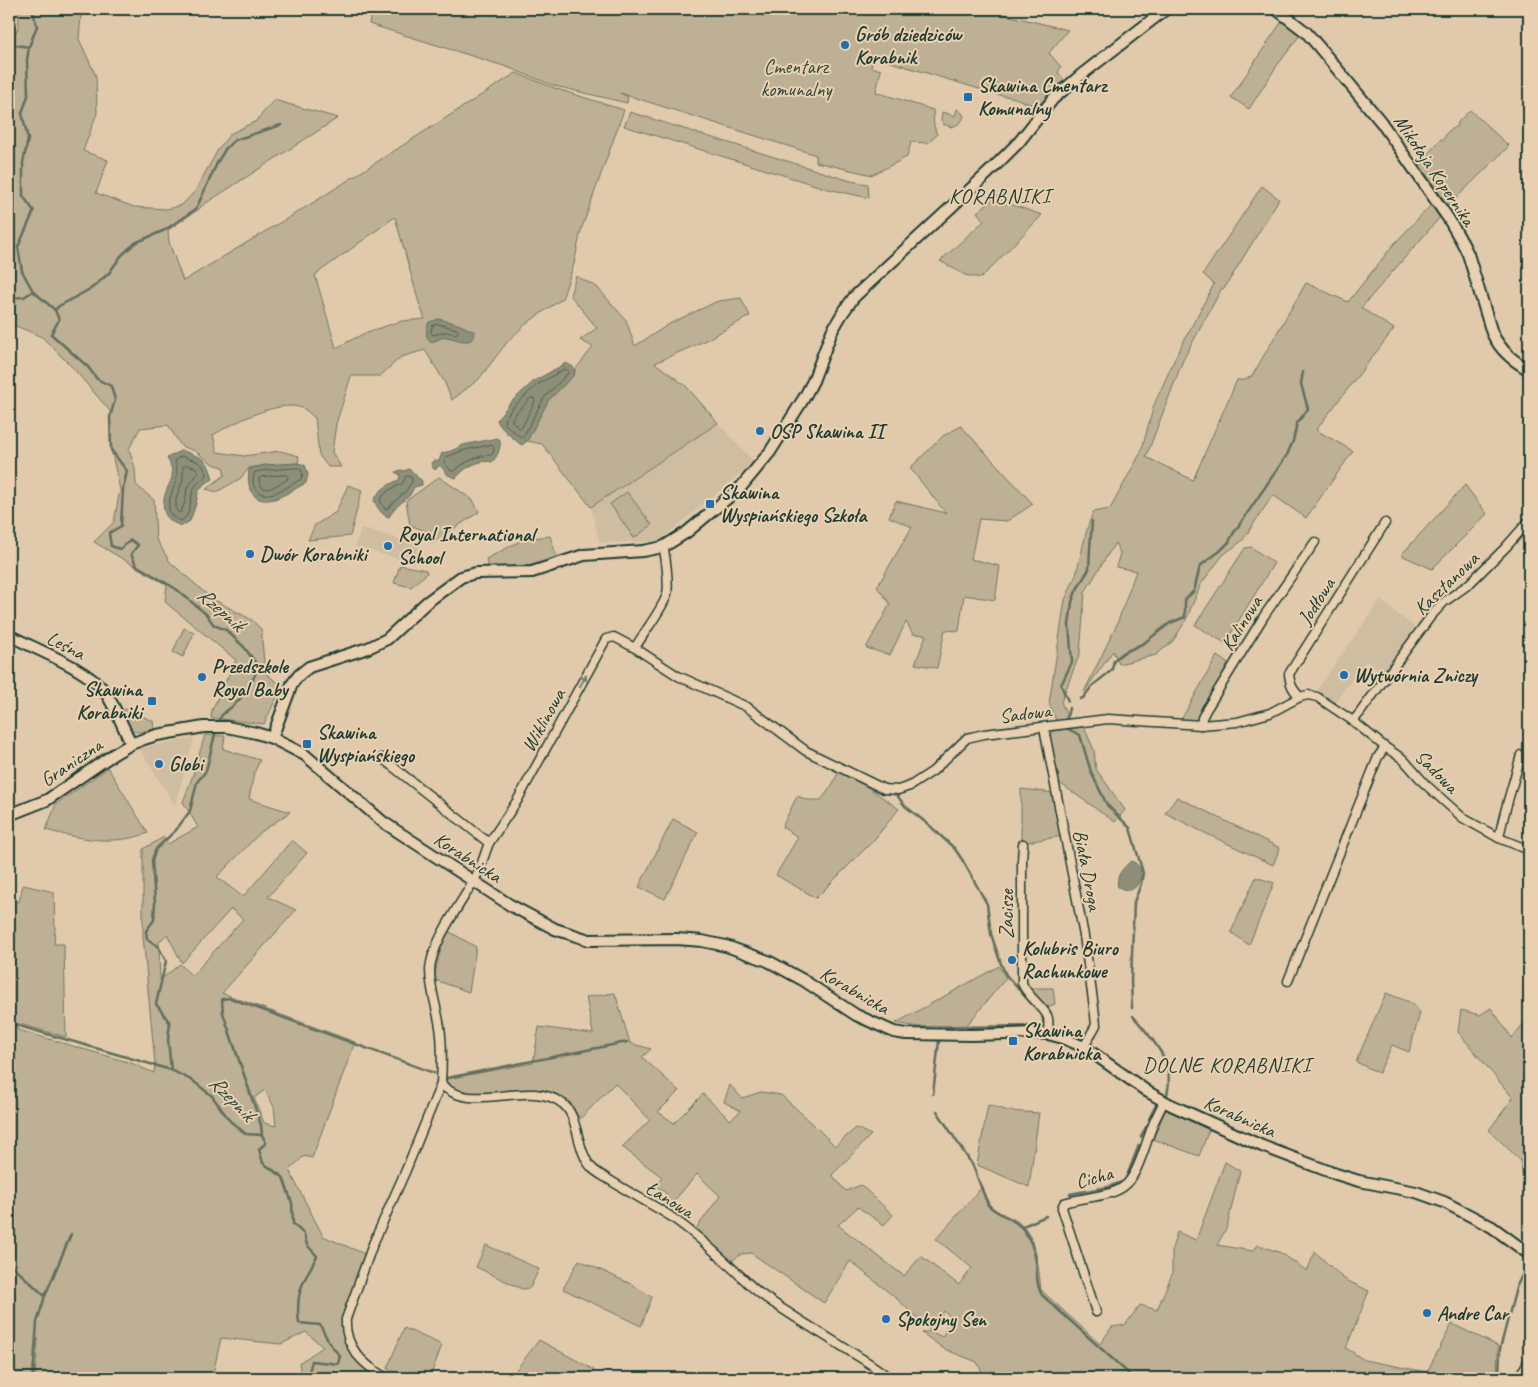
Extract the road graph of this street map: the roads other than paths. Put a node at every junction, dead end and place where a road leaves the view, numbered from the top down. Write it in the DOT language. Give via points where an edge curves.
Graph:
graph roads {
  1 [pos="1166,9"];
  2 [pos="1276,9"];
  3 [pos="1529,370"];
  4 [pos="1529,520"];
  5 [pos="1385,524"];
  6 [pos="1315,542"];
  7 [pos="663,547"];
  8 [pos="9,635"];
  9 [pos="634,648"];
  10 [pos="1300,697"];
  11 [pos="1353,720"];
  12 [pos="1201,725"];
  13 [pos="1044,728"];
  14 [pos="181,730"];
  15 [pos="272,738"];
  16 [pos="131,744"];
  17 [pos="1385,747"];
  18 [pos="1521,755"];
  19 [pos="382,758"];
  20 [pos="9,815"];
  21 [pos="1499,838"];
  22 [pos="489,843"];
  23 [pos="1023,844"];
  24 [pos="1529,850"];
  25 [pos="474,880"];
  26 [pos="1288,981"];
  27 [pos="1048,1034"];
  28 [pos="1084,1047"];
  29 [pos="441,1084"];
  30 [pos="1164,1101"];
  31 [pos="1529,1254"];
  32 [pos="1096,1312"];
  33 [pos="1529,1361"];
  34 [pos="386,1378"];
  35 [pos="889,1378"];
  36 [pos="1518,1378"];
  1 -- 7 [label="street" via="1053,99 1019,142 854,297 832,331 804,398 757,470 726,501"];
  2 -- 3 [label="street, Mikołaja Kopernika" via="1306,32 1381,122 1462,242 1497,344"];
  4 -- 11 [label="street, Kasztanowa" via="1469,584 1431,616"];
  5 -- 10 [label="street, Jodłowa" via="1289,674 1292,689"];
  6 -- 12 [label="street, Kalinowa" via="1264,616 1203,716"];
  7 -- 9 [label="street" via="666,594"];
  7 -- 15 [label="street" via="584,555 532,572 476,573 461,577 387,638 368,648 309,667 299,675 292,684"];
  8 -- 16 [label="street, Leśna" via="94,681 110,701"];
  9 -- 13 [label="street, Sadowa" via="678,676 747,707 806,751 884,789 898,790 910,786 933,771 967,738"];
  22 -- 9 [label="street, Wiklinowa, one-way" via="517,801 606,639 614,637"];
  10 -- 11 [label="street, Sadowa" via="1317,698"];
  10 -- 12 [label="street, Sadowa" via="1270,713 1237,722"];
  11 -- 17 [label="street, Sadowa"];
  12 -- 13 [label="street, Sadowa" via="1108,719"];
  13 -- 28 [label="street, Biała Droga" via="1084,936 1095,1015 1096,1025"];
  14 -- 15 [label="street, Korabnicka" via="227,727"];
  14 -- 16 [label="street, Graniczna"];
  15 -- 25 [label="street, Korabnicka" via="305,755 383,822"];
  16 -- 20 [label="street, Graniczna" via="47,800"];
  17 -- 21 [label="street, Sadowa" via="1403,759 1463,818"];
  17 -- 26 [label="street" via="1378,757"];
  18 -- 21 [label="street"];
  19 -- 22 [label="street"];
  21 -- 24 [label="street, Sadowa"];
  22 -- 25 [label="street, Wiklinowa"];
  23 -- 27 [label="street, Zacisze" via="1022,983 1045,1012"];
  25 -- 27 [label="street, Korabnicka" via="510,905 577,937 589,940 702,941 749,953 785,969 856,1015 894,1032"];
  25 -- 29 [label="street" via="450,921 432,958 430,970 440,1027"];
  27 -- 28 [label="street, Korabnicka"];
  28 -- 30 [label="street, Korabnicka"];
  29 -- 34 [label="street" via="373,1244 346,1319 346,1329 359,1358"];
  29 -- 35 [label="street, Łanowa" via="452,1093 468,1097 538,1093 564,1104 571,1113 581,1150 592,1168 675,1220 760,1294"];
  30 -- 31 [label="street, Korabnicka" via="1262,1146 1336,1174 1416,1192 1444,1202 1492,1227"];
  30 -- 32 [label="street, Cicha" via="1134,1175 1125,1187 1073,1200 1064,1203 1062,1208"];
  33 -- 36 [label="street"];
}
